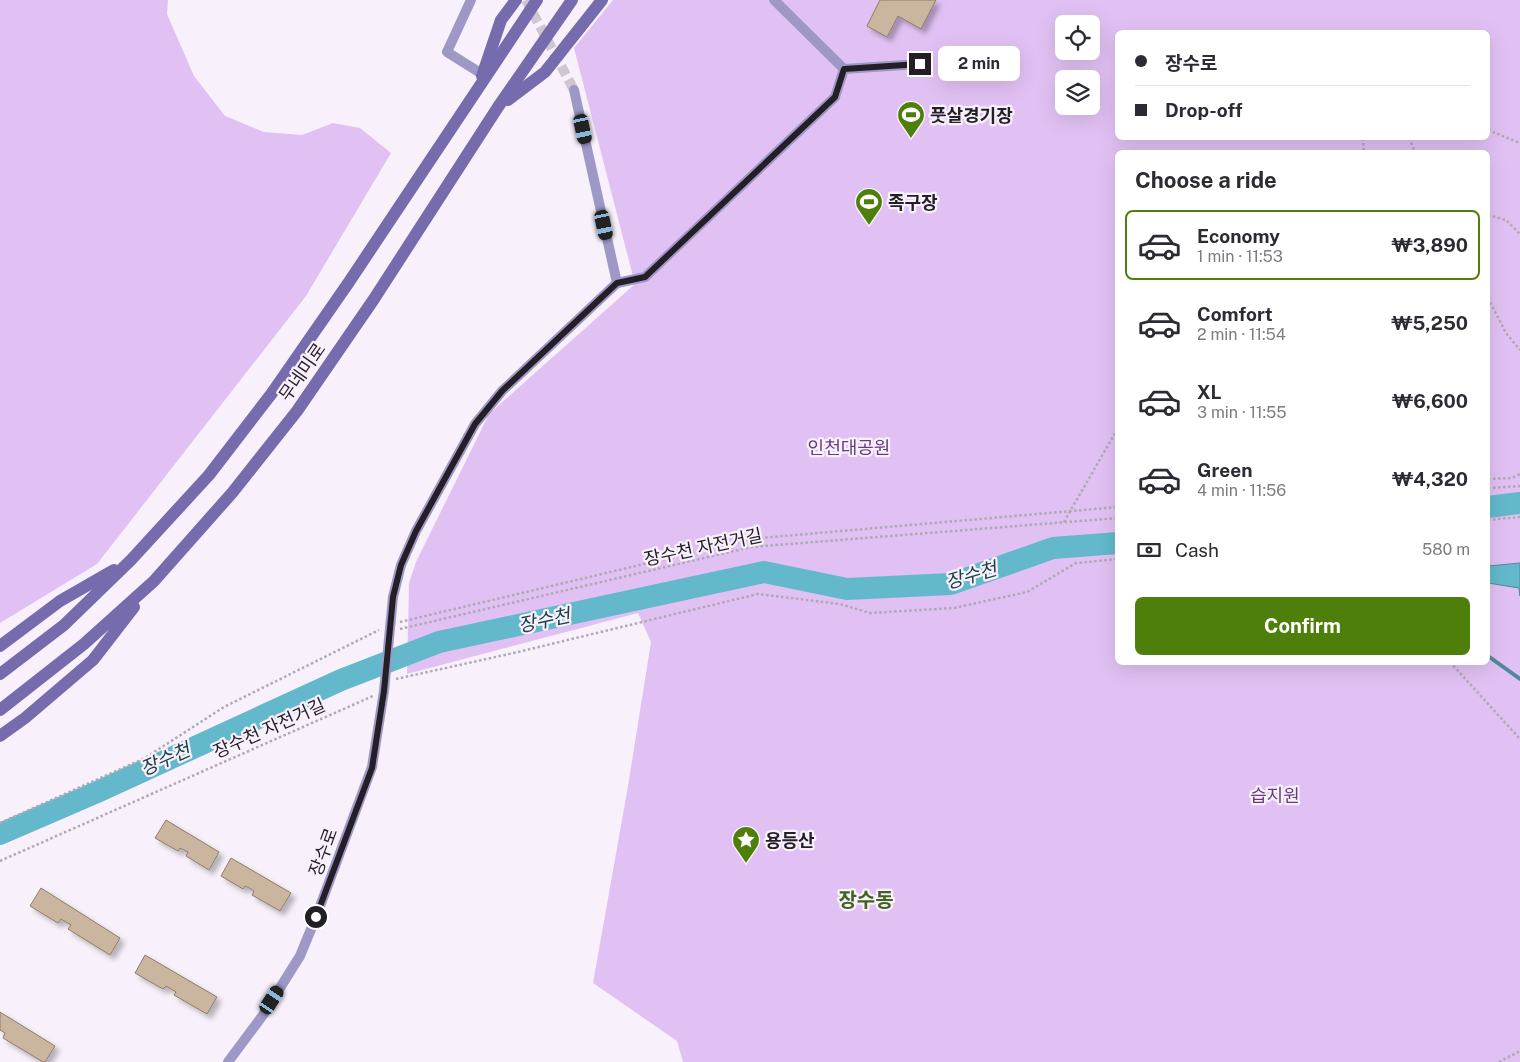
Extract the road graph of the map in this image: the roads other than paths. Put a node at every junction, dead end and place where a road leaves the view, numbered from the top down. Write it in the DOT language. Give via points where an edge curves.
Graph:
graph roads {
  1 [pos="471,0"];
  2 [pos="516,0"];
  3 [pos="537,0"];
  4 [pos="572,0"];
  5 [pos="602,0"];
  6 [pos="774,0"];
  7 [pos="920,64"];
  8 [pos="844,69"];
  9 [pos="482,74"];
  10 [pos="574,90"];
  11 [pos="475,94"];
  12 [pos="498,108"];
  13 [pos="617,283"];
  14 [pos="131,560"];
  15 [pos="154,580"];
  16 [pos="0,646"];
  17 [pos="0,674"];
  18 [pos="4,707"];
  19 [pos="0,736"];
  20 [pos="229,1062"];
  1 -- 9 [label="street" via="447,52"];
  2 -- 9 [label="main road" via="501,20"];
  3 -- 11 [label="main road, 무네미로"];
  4 -- 12 [label="main road, 무네미로"];
  5 -- 12 [label="main road" via="545,72"];
  6 -- 8 [label="street"];
  7 -- 8 [label="street"];
  8 -- 13 [label="street" via="835,97 645,277"];
  9 -- 11 [label="main road"];
  10 -- 13 [label="street"];
  11 -- 14 [label="main road, 무네미로" via="272,393 209,475"];
  12 -- 15 [label="main road, 무네미로" via="374,300 297,411 232,493"];
  13 -- 20 [label="street, 장수로" via="502,391 475,424 412,539 393,597 372,768 300,956"];
  14 -- 16 [label="main road" via="60,601"];
  14 -- 17 [label="main road, 무네미로" via="64,625"];
  15 -- 18 [label="main road, 무네미로" via="84,644"];
  15 -- 19 [label="main road" via="93,660"];
}
